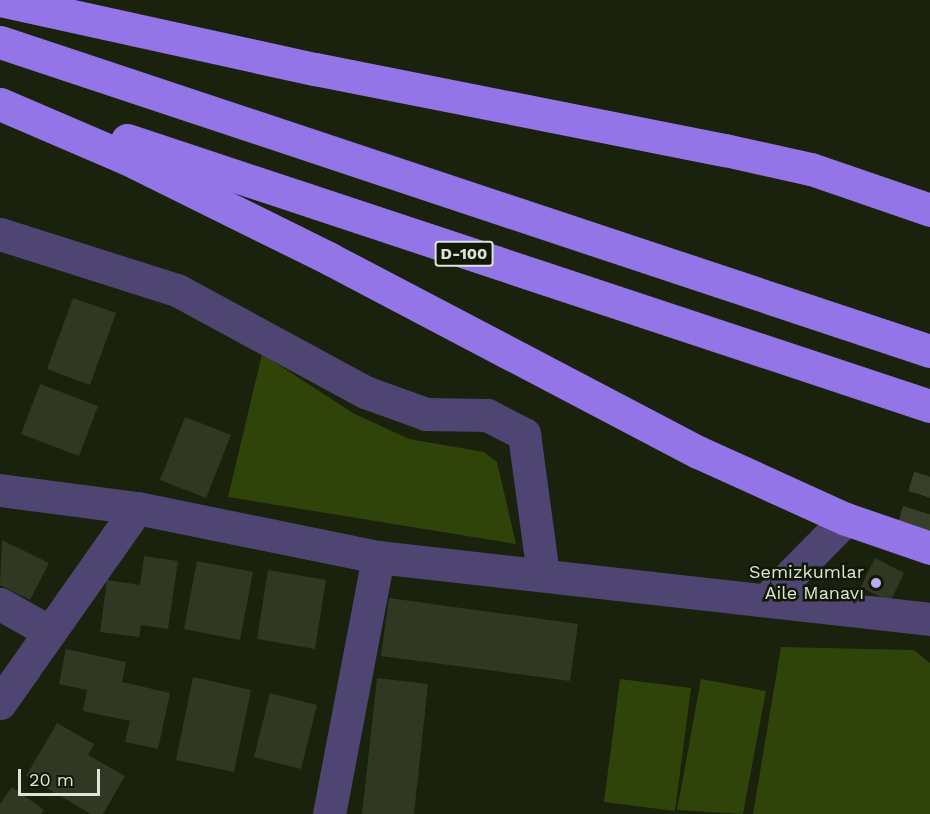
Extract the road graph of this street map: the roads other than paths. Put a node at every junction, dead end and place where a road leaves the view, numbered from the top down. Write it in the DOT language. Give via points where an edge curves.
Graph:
graph roads {
  1 [pos="0,0"];
  2 [pos="0,42"];
  3 [pos="0,97"];
  4 [pos="0,104"];
  5 [pos="930,210"];
  6 [pos="0,234"];
  7 [pos="930,351"];
  8 [pos="930,406"];
  9 [pos="0,489"];
  10 [pos="137,508"];
  11 [pos="846,519"];
  12 [pos="930,548"];
  13 [pos="378,556"];
  14 [pos="543,575"];
  15 [pos="766,600"];
  16 [pos="0,604"];
  17 [pos="930,619"];
  18 [pos="50,632"];
  19 [pos="0,703"];
  20 [pos="329,814"];
  1 -- 5 [label="highway" via="315,69 811,169"];
  2 -- 7 [label="highway"];
  3 -- 8 [label="highway, D-100"];
  4 -- 11 [label="highway" via="126,158 330,259 698,452"];
  6 -- 14 [label="street" via="177,290 365,392 426,414 487,415 524,434"];
  9 -- 10 [label="street"];
  10 -- 13 [label="street"];
  10 -- 18 [label="street"];
  11 -- 12 [label="highway"];
  11 -- 15 [label="street"];
  13 -- 14 [label="street"];
  13 -- 20 [label="street"];
  14 -- 15 [label="street"];
  15 -- 17 [label="street"];
  16 -- 18 [label="street"];
  18 -- 19 [label="street"];
}
